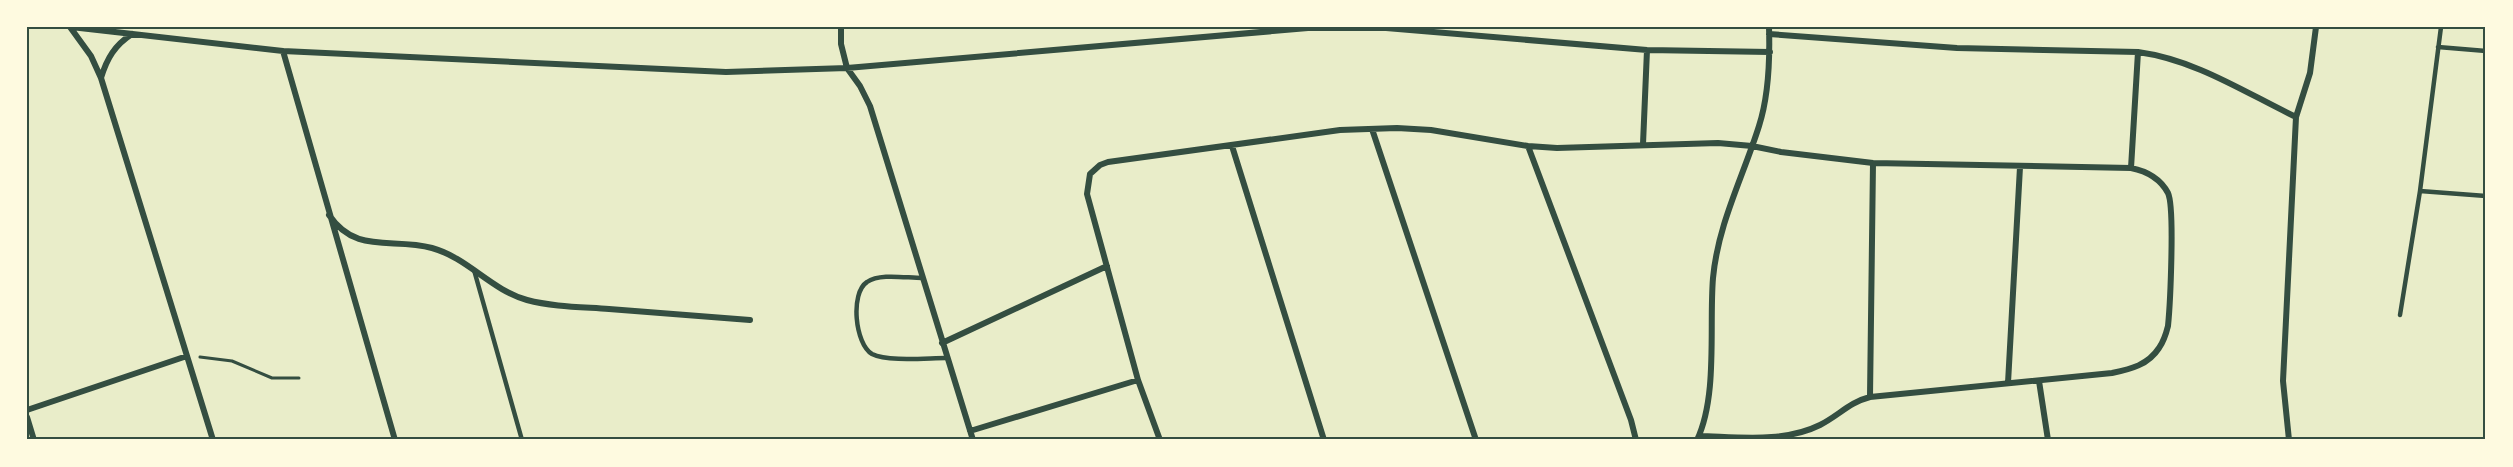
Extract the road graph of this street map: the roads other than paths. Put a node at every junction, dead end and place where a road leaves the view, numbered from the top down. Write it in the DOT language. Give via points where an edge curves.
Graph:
graph roads {
  1 [pos="70,27"];
  2 [pos="80,27"];
  3 [pos="841,27"];
  4 [pos="2316,27"];
  5 [pos="2440,27"];
  6 [pos="109,29"];
  7 [pos="1769,30"];
  8 [pos="132,33"];
  9 [pos="2438,47"];
  10 [pos="1647,50"];
  11 [pos="283,51"];
  12 [pos="2138,51"];
  13 [pos="2486,51"];
  14 [pos="1770,52"];
  15 [pos="847,68"];
  16 [pos="101,78"];
  17 [pos="2296,117"];
  18 [pos="1372,129"];
  19 [pos="1643,144"];
  20 [pos="1232,146"];
  21 [pos="1528,146"];
  22 [pos="1752,146"];
  23 [pos="1873,164"];
  24 [pos="2020,168"];
  25 [pos="2131,168"];
  26 [pos="2420,191"];
  27 [pos="2486,196"];
  28 [pos="329,215"];
  29 [pos="1107,266"];
  30 [pos="474,270"];
  31 [pos="922,278"];
  32 [pos="2400,315"];
  33 [pos="750,320"];
  34 [pos="942,343"];
  35 [pos="187,356"];
  36 [pos="946,358"];
  37 [pos="1138,380"];
  38 [pos="2039,381"];
  39 [pos="2008,383"];
  40 [pos="1870,397"];
  41 [pos="27,410"];
  42 [pos="27,417"];
  43 [pos="970,431"];
  44 [pos="1799,432"];
  45 [pos="1698,438"];
  46 [pos="34,440"];
  47 [pos="213,440"];
  48 [pos="395,440"];
  49 [pos="522,440"];
  50 [pos="973,440"];
  51 [pos="1160,440"];
  52 [pos="1324,440"];
  53 [pos="1476,440"];
  54 [pos="1636,440"];
  55 [pos="1800,440"];
  56 [pos="2048,440"];
  57 [pos="2289,440"];
  1 -- 2 [label="street"];
  1 -- 16 [label="street"];
  2 -- 6 [label="street"];
  3 -- 15 [label="street"];
  4 -- 17 [label="street" via="2310,73"];
  5 -- 9 [label="lane"];
  6 -- 8 [label="street"];
  7 -- 12 [label="street" via="1957,48"];
  7 -- 14 [label="street"];
  8 -- 11 [label="street"];
  8 -- 16 [label="street" via="115,47"];
  9 -- 13 [label="lane"];
  9 -- 26 [label="lane"];
  10 -- 14 [label="street"];
  10 -- 15 [label="street" via="1386,28 1308,28"];
  10 -- 19 [label="street"];
  11 -- 15 [label="street" via="726,72"];
  11 -- 28 [label="street"];
  12 -- 17 [label="street" via="2198,67"];
  12 -- 25 [label="street"];
  14 -- 22 [label="street" via="1764,101"];
  15 -- 31 [label="street" via="870,106"];
  16 -- 35 [label="street"];
  17 -- 57 [label="street" via="2283,381"];
  18 -- 20 [label="street"];
  18 -- 21 [label="street" via="1431,130"];
  18 -- 53 [label="street"];
  19 -- 21 [label="street"];
  19 -- 22 [label="street"];
  20 -- 29 [label="street" via="1119,160 1094,168 1087,180 1087,194"];
  20 -- 52 [label="street"];
  21 -- 54 [label="street"];
  22 -- 23 [label="street"];
  22 -- 45 [label="street" via="1722,224 1716,252 1707,410"];
  23 -- 24 [label="street"];
  23 -- 40 [label="street"];
  24 -- 25 [label="street"];
  24 -- 39 [label="street"];
  25 -- 38 [label="street" via="2156,178 2170,200 2168,317 2164,339 2152,356 2134,368"];
  26 -- 27 [label="lane"];
  26 -- 32 [label="lane"];
  28 -- 30 [label="street" via="357,239 428,247 449,254"];
  28 -- 48 [label="street"];
  29 -- 34 [label="street"];
  29 -- 37 [label="street"];
  30 -- 33 [label="street" via="506,292 544,303"];
  30 -- 49 [label="lane"];
  31 -- 34 [label="street"];
  31 -- 36 [label="lane" via="879,278 862,286 857,297 860,339 869,352 880,357"];
  34 -- 36 [label="street"];
  35 -- 41 [label="street"];
  35 -- 47 [label="street"];
  36 -- 43 [label="street"];
  37 -- 43 [label="street"];
  37 -- 51 [label="street"];
  38 -- 39 [label="street"];
  38 -- 56 [label="street"];
  39 -- 40 [label="street"];
  40 -- 44 [label="street" via="1847,406 1820,425"];
  42 -- 46 [label="street"];
  43 -- 50 [label="street"];
  44 -- 45 [label="street" via="1755,438"];
  44 -- 55 [label="street"];
}
